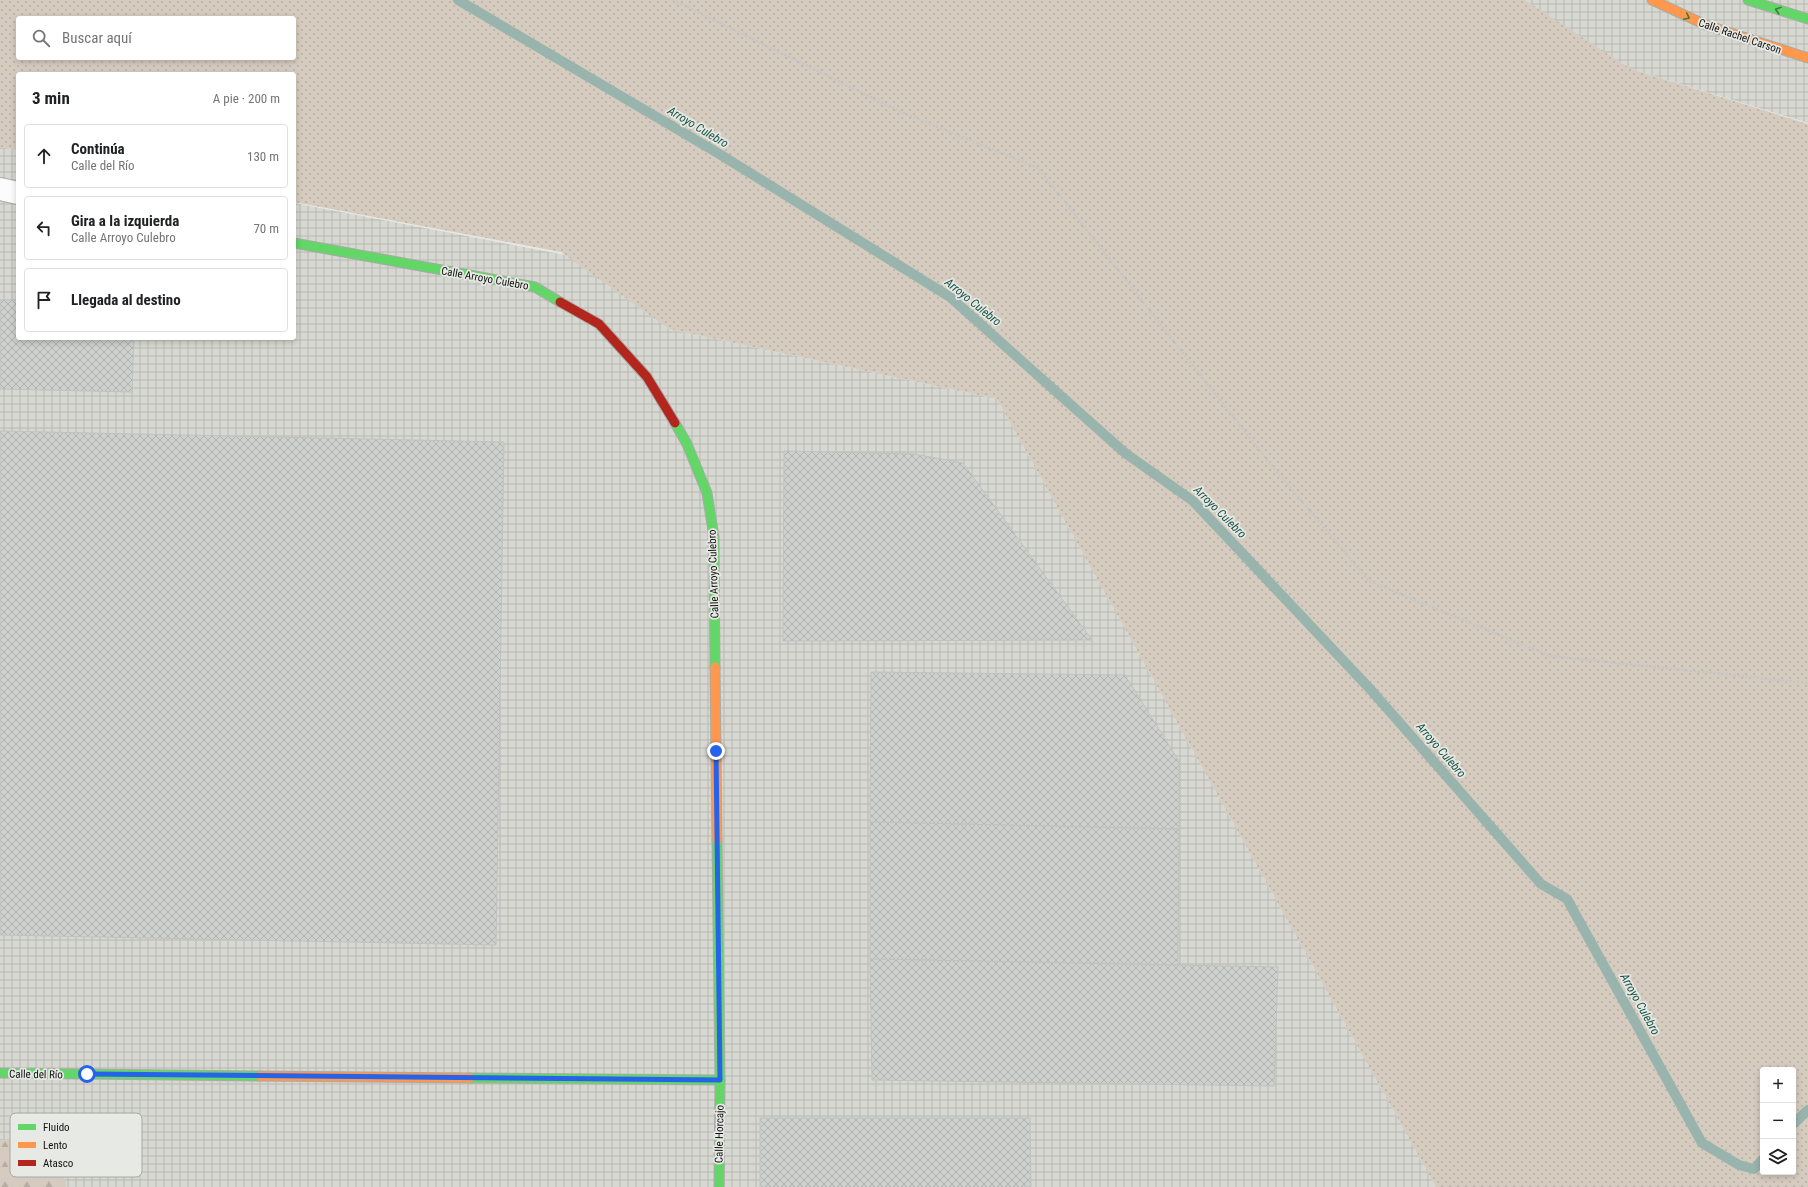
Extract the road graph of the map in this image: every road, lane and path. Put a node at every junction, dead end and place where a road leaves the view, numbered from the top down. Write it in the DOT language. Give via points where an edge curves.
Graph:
graph roads {
  1 [pos="673,0"];
  2 [pos="1652,0"];
  3 [pos="1748,0"];
  4 [pos="1808,19"];
  5 [pos="1808,58"];
  6 [pos="0,189"];
  7 [pos="16,193"];
  8 [pos="296,243"];
  9 [pos="1808,683"];
  10 [pos="0,1073"];
  11 [pos="720,1080"];
  12 [pos="719,1187"];
  1 -- 9 [label="path" via="899,111 1038,168 1267,460 1369,581 1550,656"];
  2 -- 5 [label="street, Calle Rachel Carson, one-way" via="1706,26"];
  4 -- 3 [label="street, one-way"];
  6 -- 7 [label="street"];
  8 -- 11 [label="street, Calle Arroyo Culebro" via="535,287 599,324 647,377 687,444 707,493 714,537"];
  10 -- 11 [label="street, Calle del Río"];
  11 -- 12 [label="street, Calle Horcajo"];
}
